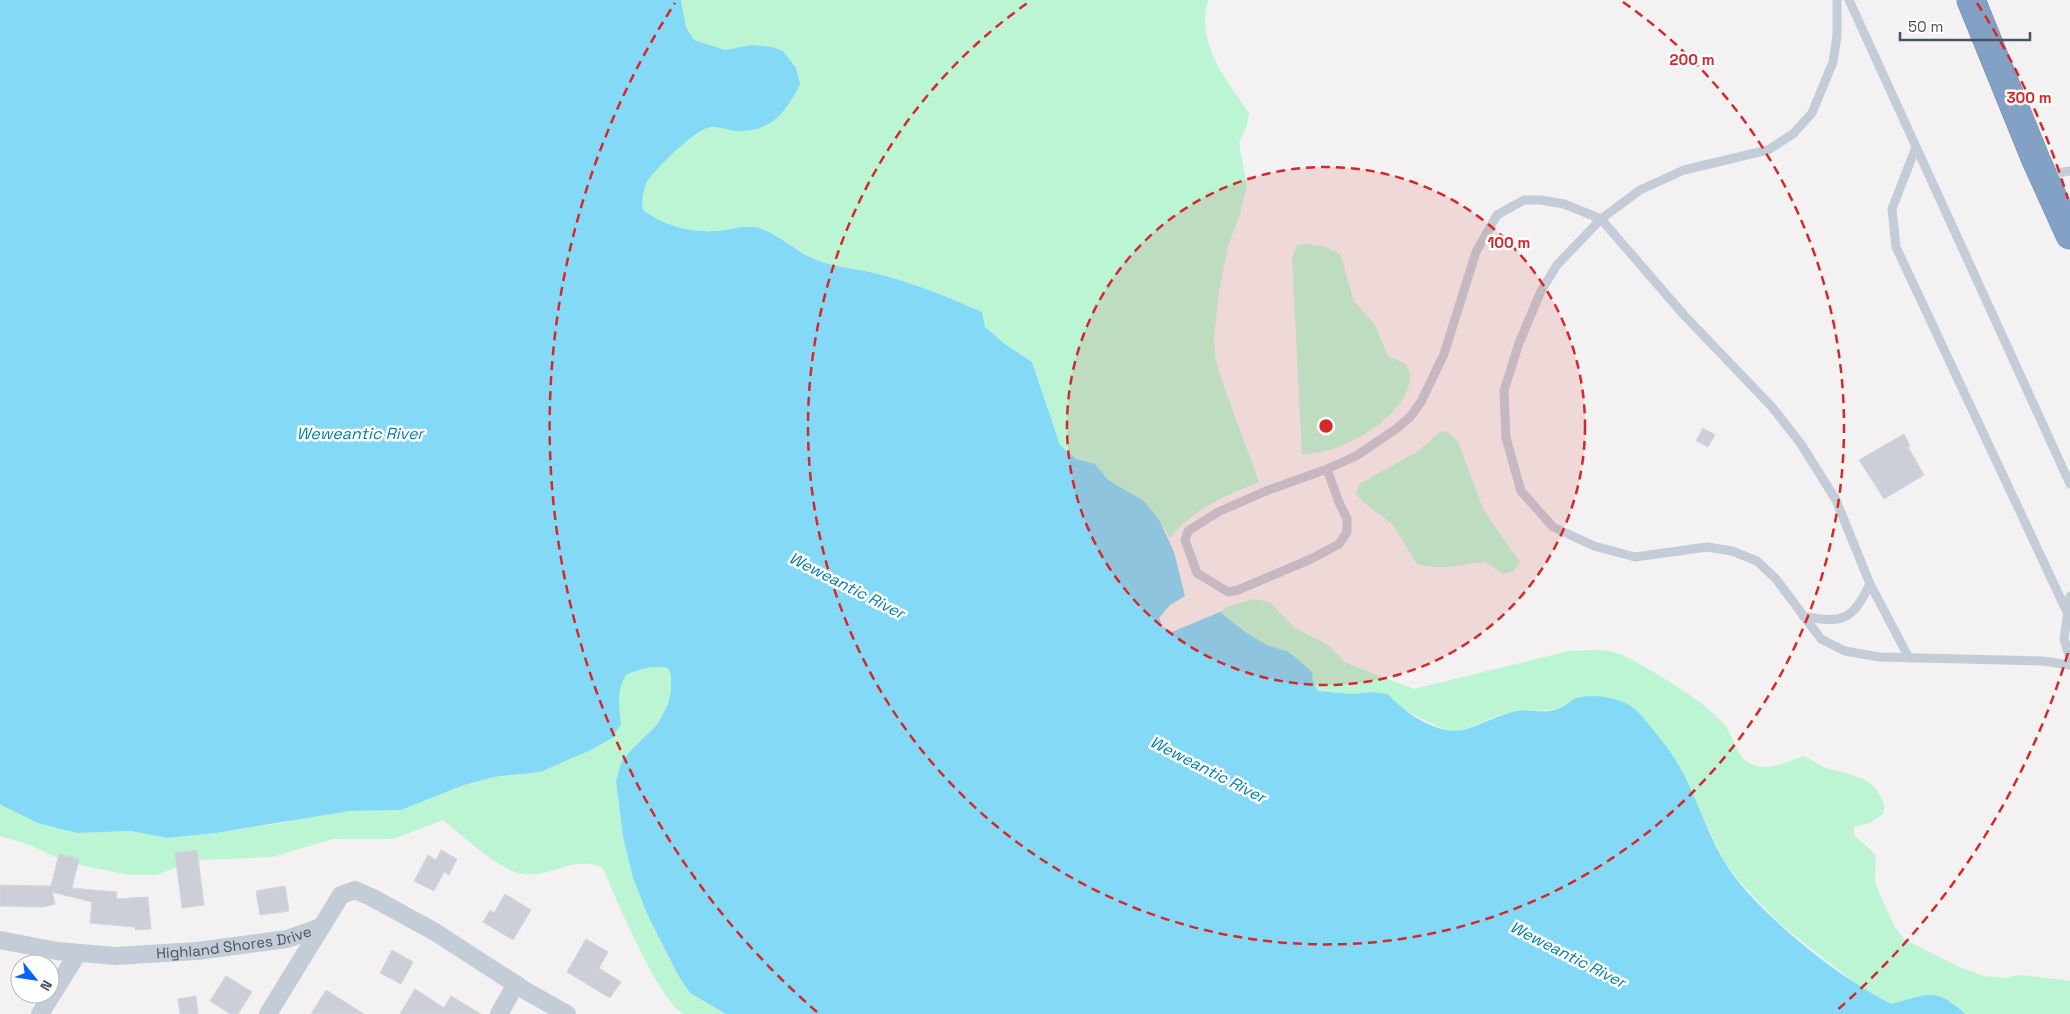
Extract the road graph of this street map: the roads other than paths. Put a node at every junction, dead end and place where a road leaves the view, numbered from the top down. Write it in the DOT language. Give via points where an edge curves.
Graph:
graph roads {
  1 [pos="1837,0"];
  2 [pos="1850,0"];
  3 [pos="1971,0"];
  4 [pos="1916,147"];
  5 [pos="2070,171"];
  6 [pos="2043,175"];
  7 [pos="1601,219"];
  8 [pos="2070,235"];
  9 [pos="1327,469"];
  10 [pos="2070,484"];
  11 [pos="1870,584"];
  12 [pos="2070,596"];
  13 [pos="2067,612"];
  14 [pos="1803,616"];
  15 [pos="1909,658"];
  16 [pos="2070,659"];
  17 [pos="2070,665"];
  18 [pos="320,927"];
  19 [pos="0,940"];
  20 [pos="78,953"];
  21 [pos="516,984"];
  22 [pos="40,1014"];
  23 [pos="268,1014"];
  24 [pos="499,1014"];
  25 [pos="567,1014"];
  1 -- 7 [label="lane" via="1833,62 1812,113 1793,134 1768,150 1684,170 1640,190"];
  2 -- 4 [label="lane"];
  3 -- 6 [label="highway"];
  4 -- 10 [label="lane"];
  4 -- 13 [label="lane" via="1892,209 1896,247"];
  5 -- 6 [label="lane"];
  6 -- 8 [label="highway"];
  7 -- 9 [label="lane" via="1564,204 1541,200 1524,200 1498,215 1476,252 1444,354 1421,402 1396,429 1356,456"];
  7 -- 11 [label="lane" via="1683,314 1772,407 1801,444 1836,500"];
  7 -- 14 [label="lane" via="1557,265 1541,291 1519,343 1504,392 1506,438 1521,491 1553,527 1594,546 1635,557 1707,547 1732,551 1757,561 1776,579"];
  9 -- 9 [label="lane" via="1266,490 1218,512 1188,531 1185,540 1197,573 1228,592 1238,590 1340,544 1347,532 1347,519"];
  11 -- 14 [label="lane" via="1853,612 1837,620"];
  11 -- 15 [label="lane"];
  12 -- 13 [label="lane"];
  13 -- 16 [label="lane" via="2064,639"];
  14 -- 15 [label="lane" via="1821,639 1845,651"];
  15 -- 17 [label="lane" via="2043,661"];
  18 -- 20 [label="street, Highland Shores Drive" via="287,939 197,951 116,956"];
  18 -- 21 [label="street, Highland Shores Drive" via="341,895 355,890 435,932"];
  18 -- 23 [label="street"];
  19 -- 20 [label="street, Highland Shores Drive"];
  20 -- 22 [label="street"];
  21 -- 24 [label="street"];
  21 -- 25 [label="street, Highland Shores Drive"];
}
